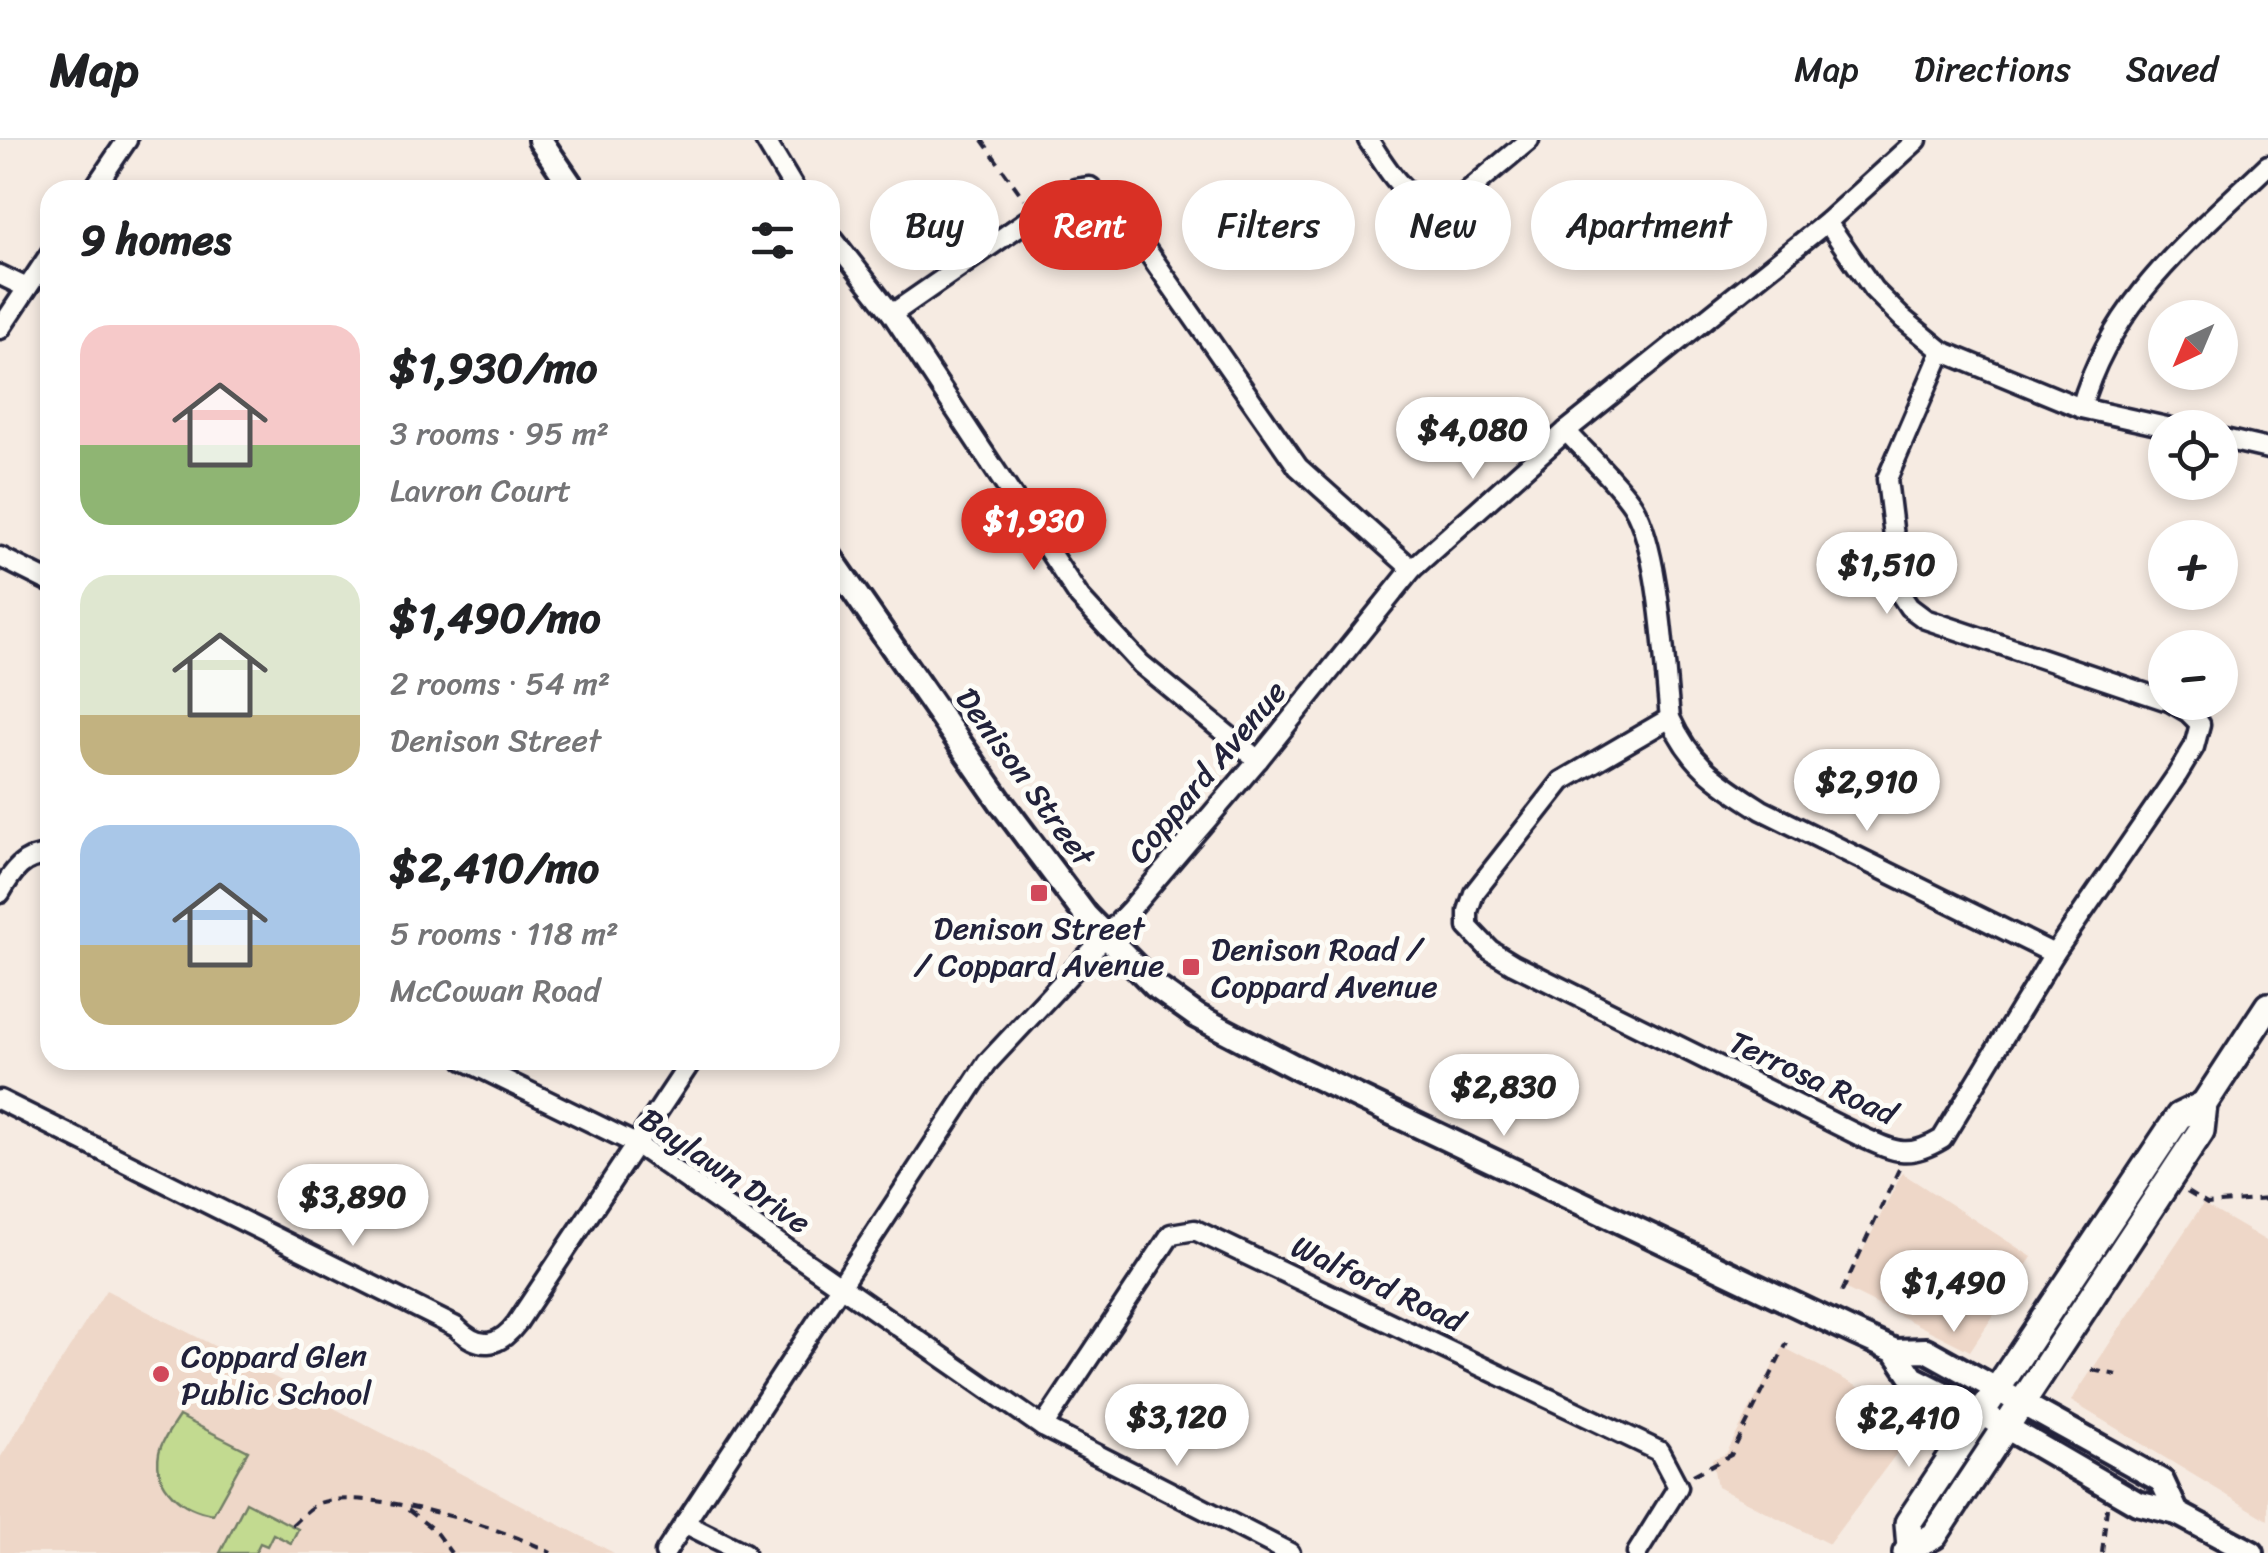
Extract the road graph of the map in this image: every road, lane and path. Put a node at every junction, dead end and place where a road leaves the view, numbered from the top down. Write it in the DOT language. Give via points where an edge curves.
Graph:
graph roads {
  1 [pos="127,140"];
  2 [pos="540,140"];
  3 [pos="765,140"];
  4 [pos="982,140"];
  5 [pos="1368,140"];
  6 [pos="1529,140"];
  7 [pos="1917,140"];
  8 [pos="2268,165"];
  9 [pos="100,180"];
  10 [pos="567,180"];
  11 [pos="790,180"];
  12 [pos="1019,192"];
  13 [pos="1827,222"];
  14 [pos="1019,226"];
  15 [pos="840,248"];
  16 [pos="40,269"];
  17 [pos="1160,270"];
  18 [pos="0,275"];
  19 [pos="27,288"];
  20 [pos="892,314"];
  21 [pos="0,329"];
  22 [pos="1942,350"];
  23 [pos="2081,408"];
  24 [pos="2148,423"];
  25 [pos="1566,432"];
  26 [pos="2238,442"];
  27 [pos="2268,449"];
  28 [pos="0,557"];
  29 [pos="1412,569"];
  30 [pos="840,570"];
  31 [pos="40,577"];
  32 [pos="2148,694"];
  33 [pos="1670,718"];
  34 [pos="2196,720"];
  35 [pos="1258,760"];
  36 [pos="40,855"];
  37 [pos="0,893"];
  38 [pos="1104,936"];
  39 [pos="2054,954"];
  40 [pos="2268,1006"];
  41 [pos="484,1070"];
  42 [pos="685,1070"];
  43 [pos="0,1100"];
  44 [pos="2204,1104"];
  45 [pos="636,1144"];
  46 [pos="1907,1153"];
  47 [pos="2268,1199"];
  48 [pos="2207,1204"];
  49 [pos="841,1286"];
  50 [pos="1842,1292"];
  51 [pos="1787,1343"];
  52 [pos="1894,1351"];
  53 [pos="2092,1370"];
  54 [pos="2117,1374"];
  55 [pos="1996,1388"];
  56 [pos="2023,1402"];
  57 [pos="1980,1412"];
  58 [pos="1043,1427"];
  59 [pos="2006,1428"];
  60 [pos="1678,1487"];
  61 [pos="404,1508"];
  62 [pos="2106,1512"];
  63 [pos="2177,1513"];
  64 [pos="684,1523"];
  65 [pos="292,1525"];
  66 [pos="1908,1550"];
  67 [pos="452,1553"];
  68 [pos="551,1553"];
  69 [pos="665,1553"];
  70 [pos="744,1553"];
  71 [pos="1290,1553"];
  72 [pos="1637,1553"];
  73 [pos="2102,1553"];
  74 [pos="2252,1553"];
  1 -- 9 [label="street"];
  2 -- 10 [label="street"];
  3 -- 11 [label="street"];
  4 -- 12 [label="path"];
  5 -- 6 [label="street" via="1407,192 1434,206 1450,206"];
  7 -- 13 [label="street, Coppard Avenue"];
  8 -- 23 [label="street" via="2167,262 2118,323"];
  13 -- 22 [label="street" via="1874,289"];
  13 -- 25 [label="street, Coppard Avenue"];
  14 -- 20 [label="street"];
  15 -- 20 [label="street"];
  16 -- 19 [label="street"];
  17 -- 29 [label="street" via="1298,466"];
  18 -- 19 [label="street"];
  19 -- 21 [label="street"];
  20 -- 35 [label="street" via="1080,598 1141,664"];
  22 -- 23 [label="street"];
  22 -- 32 [label="street, Terrosa Road" via="1887,479 1901,595 1925,620"];
  23 -- 24 [label="street"];
  25 -- 29 [label="street, Coppard Avenue"];
  25 -- 33 [label="street" via="1632,504 1644,533"];
  26 -- 27 [label="street"];
  28 -- 31 [label="street"];
  29 -- 35 [label="street, Coppard Avenue"];
  30 -- 38 [label="street, Denison Street" via="1002,804"];
  33 -- 39 [label="street" via="1710,774 1762,810"];
  33 -- 46 [label="street, Terrosa Road" via="1562,781 1474,893 1468,927 1512,964 1864,1138"];
  34 -- 39 [label="street, Terrosa Road" via="2194,746"];
  35 -- 38 [label="street, Coppard Avenue"];
  36 -- 37 [label="street" via="16,867"];
  38 -- 49 [label="street, Coppard Avenue" via="988,1064"];
  38 -- 52 [label="street, Denison Street" via="1155,986 1248,1043"];
  39 -- 46 [label="street, Terrosa Road" via="1942,1139"];
  40 -- 44 [label="main road"];
  41 -- 45 [label="street, Baylawn Drive"];
  42 -- 45 [label="street"];
  43 -- 45 [label="street" via="489,1344 505,1340 518,1324"];
  44 -- 55 [label="main road" via="2180,1116"];
  44 -- 56 [label="main road" via="2201,1131"];
  45 -- 49 [label="street, Baylawn Drive"];
  46 -- 50 [label="path"];
  47 -- 48 [label="path"];
  49 -- 58 [label="street, Baylawn Drive"];
  49 -- 64 [label="street, Coppard Avenue"];
  51 -- 60 [label="path" via="1730,1456"];
  52 -- 55 [label="street, Denison Street" via="1926,1350"];
  52 -- 57 [label="street, Denison Street" via="1912,1378"];
  53 -- 54 [label="path"];
  55 -- 56 [label="street, Denison Street"];
  55 -- 57 [label="main road"];
  56 -- 59 [label="main road"];
  56 -- 63 [label="street, Denison Street" via="2162,1481"];
  57 -- 59 [label="street, Denison Street"];
  57 -- 66 [label="main road" via="1908,1523"];
  58 -- 60 [label="street, Walford Road" via="1172,1234 1196,1230 1659,1451"];
  58 -- 71 [label="street, Baylawn Drive"];
  59 -- 63 [label="street, Denison Street" via="2136,1503"];
  59 -- 66 [label="main road" via="1934,1536"];
  60 -- 72 [label="street"];
  61 -- 65 [label="path" via="369,1500 324,1502"];
  61 -- 67 [label="path"];
  61 -- 68 [label="path" via="468,1520"];
  62 -- 73 [label="path"];
  63 -- 74 [label="street, Denison Street"];
  64 -- 69 [label="street, Coppard Avenue"];
  64 -- 70 [label="street"];
}
